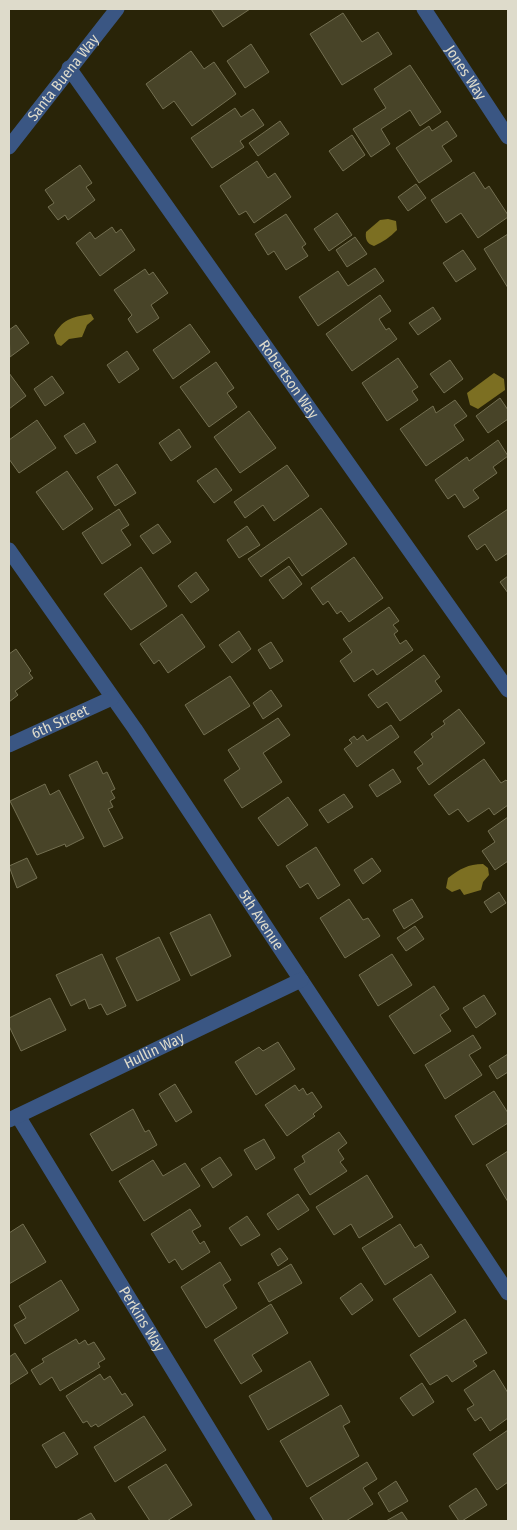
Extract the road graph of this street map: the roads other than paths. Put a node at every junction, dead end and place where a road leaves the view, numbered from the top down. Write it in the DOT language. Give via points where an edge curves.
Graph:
graph roads {
  1 [pos="117,9"];
  2 [pos="424,9"];
  3 [pos="69,68"];
  4 [pos="508,137"];
  5 [pos="9,147"];
  6 [pos="9,550"];
  7 [pos="508,690"];
  8 [pos="112,698"];
  9 [pos="9,745"];
  10 [pos="300,980"];
  11 [pos="13,1118"];
  12 [pos="508,1292"];
  13 [pos="265,1521"];
  1 -- 3 [label="street, Santa Buena Way"];
  2 -- 4 [label="street, Jones Way"];
  3 -- 5 [label="street, Santa Buena Way"];
  3 -- 7 [label="street, Robertson Way"];
  6 -- 8 [label="street, 5th Avenue"];
  8 -- 9 [label="street, 6th Street"];
  8 -- 10 [label="street, 5th Avenue"];
  10 -- 11 [label="street, Hullin Way"];
  10 -- 12 [label="street, 5th Avenue"];
  11 -- 13 [label="street, Perkins Way"];
}
